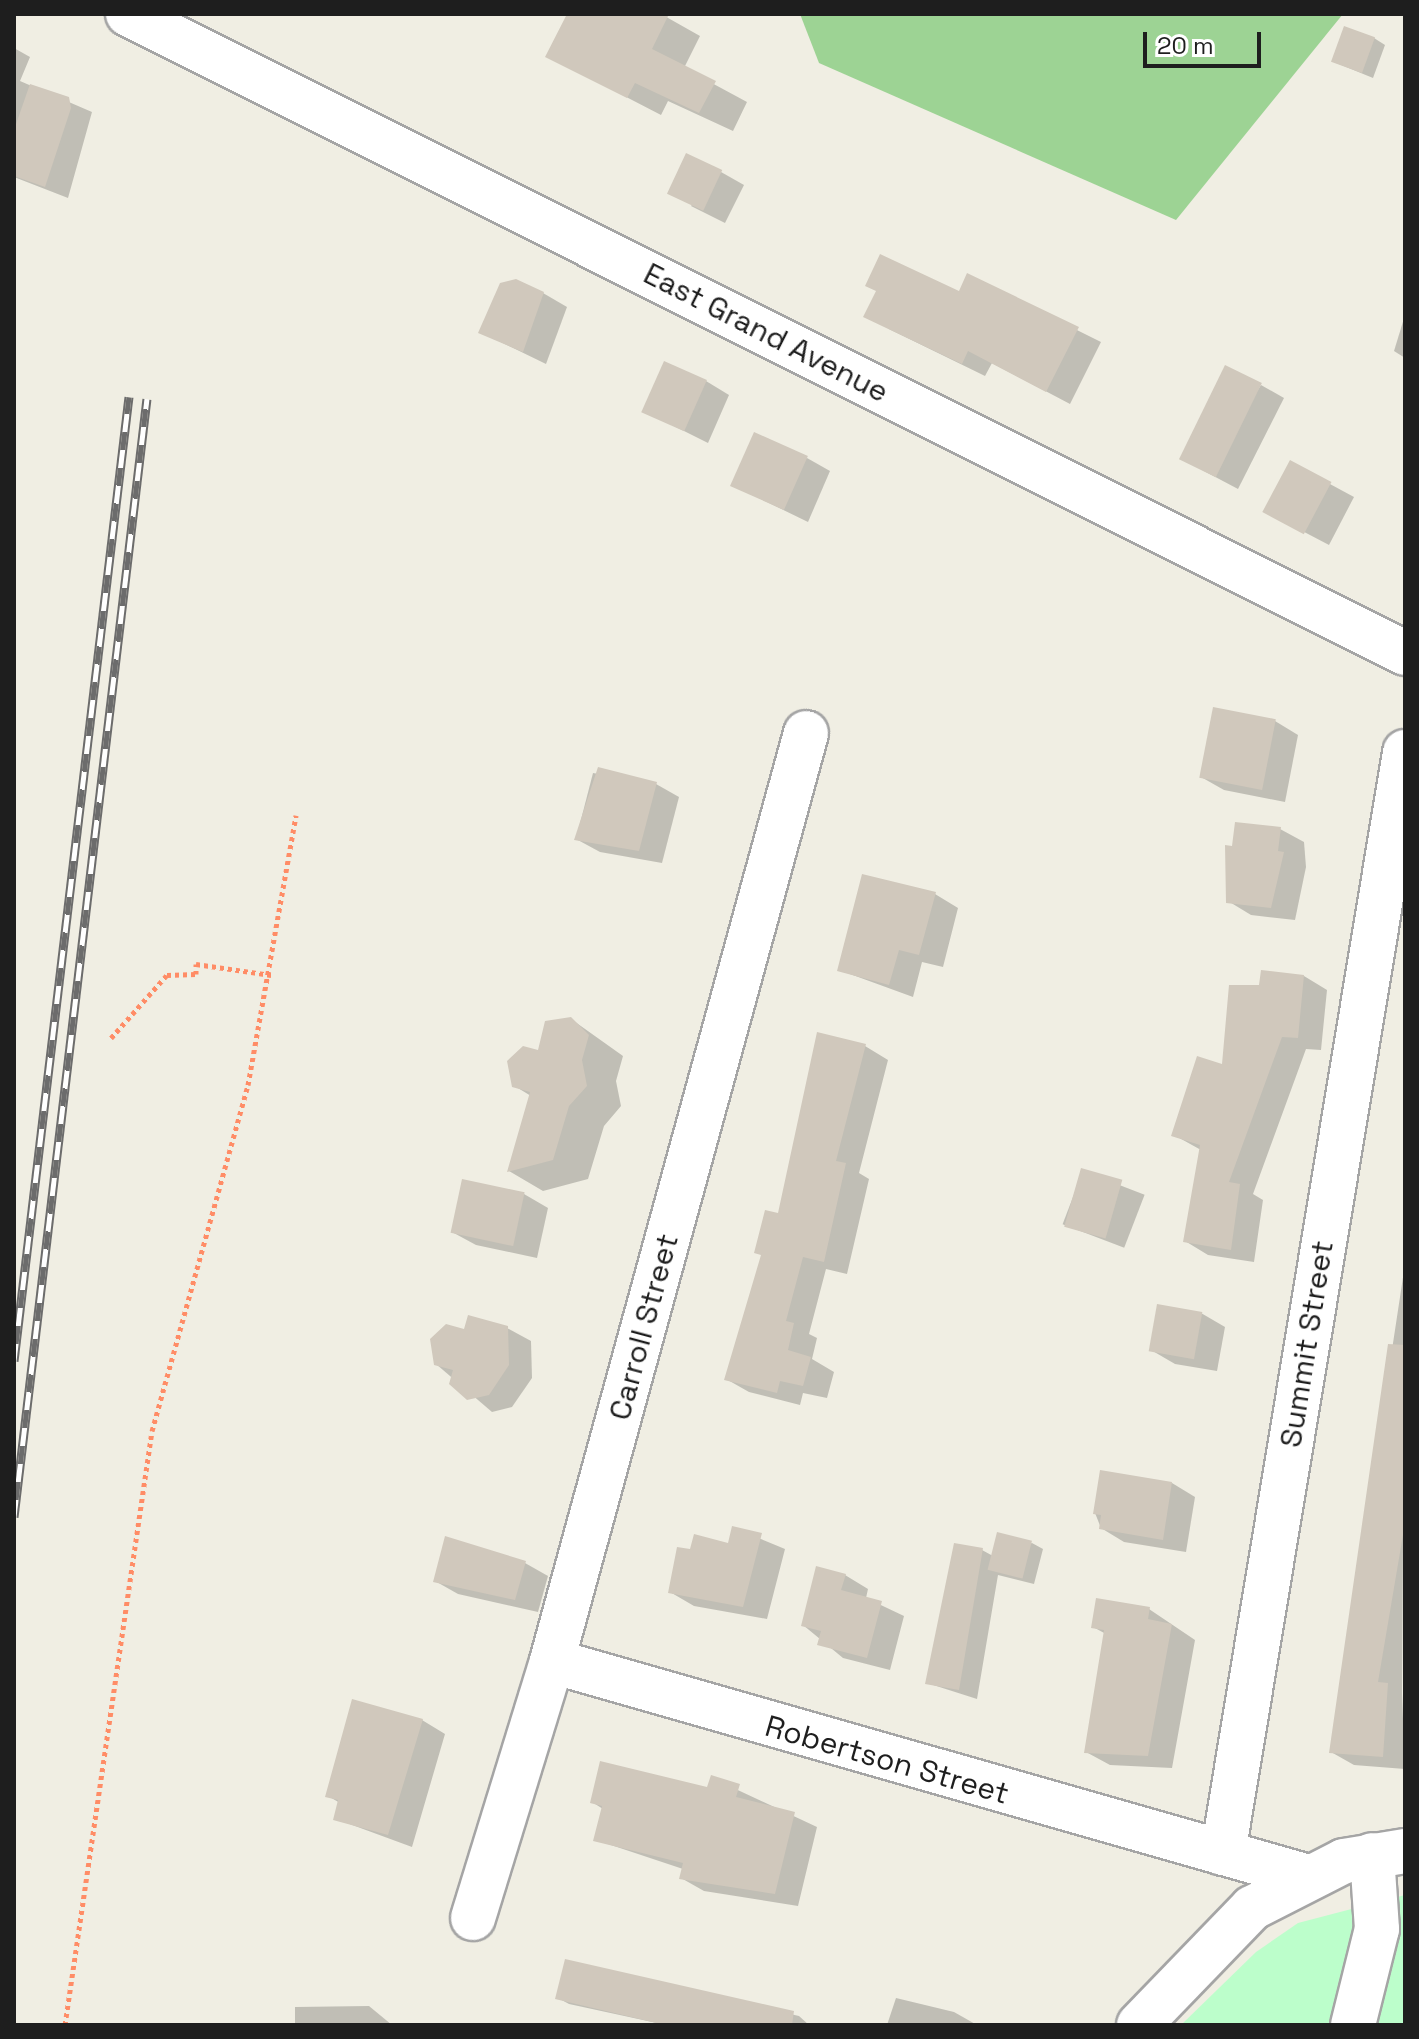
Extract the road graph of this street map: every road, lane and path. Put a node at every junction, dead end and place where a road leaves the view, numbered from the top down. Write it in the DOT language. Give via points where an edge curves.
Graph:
graph roads {
  1 [pos="128,14"];
  2 [pos="1405,653"];
  3 [pos="806,733"];
  4 [pos="1405,752"];
  5 [pos="296,815"];
  6 [pos="271,975"];
  7 [pos="111,1038"];
  8 [pos="552,1661"];
  9 [pos="1223,1853"];
  10 [pos="1389,1853"];
  11 [pos="1305,1876"];
  12 [pos="473,1918"];
  13 [pos="65,2025"];
  14 [pos="1139,2025"];
  15 [pos="1353,2025"];
  1 -- 2 [label="street, East Grand Avenue"];
  3 -- 8 [label="street, Carroll Street"];
  4 -- 9 [label="street, Summit Street"];
  5 -- 6 [label="path"];
  6 -- 7 [label="path" via="196,964 196,974 167,975"];
  6 -- 13 [label="path" via="248,1085 152,1431"];
  8 -- 9 [label="street, Robertson Street"];
  8 -- 12 [label="street, Carroll Street"];
  9 -- 11 [label="street"];
  10 -- 11 [label="street"];
  10 -- 15 [label="street"];
  11 -- 14 [label="street" via="1252,1908"];
}
